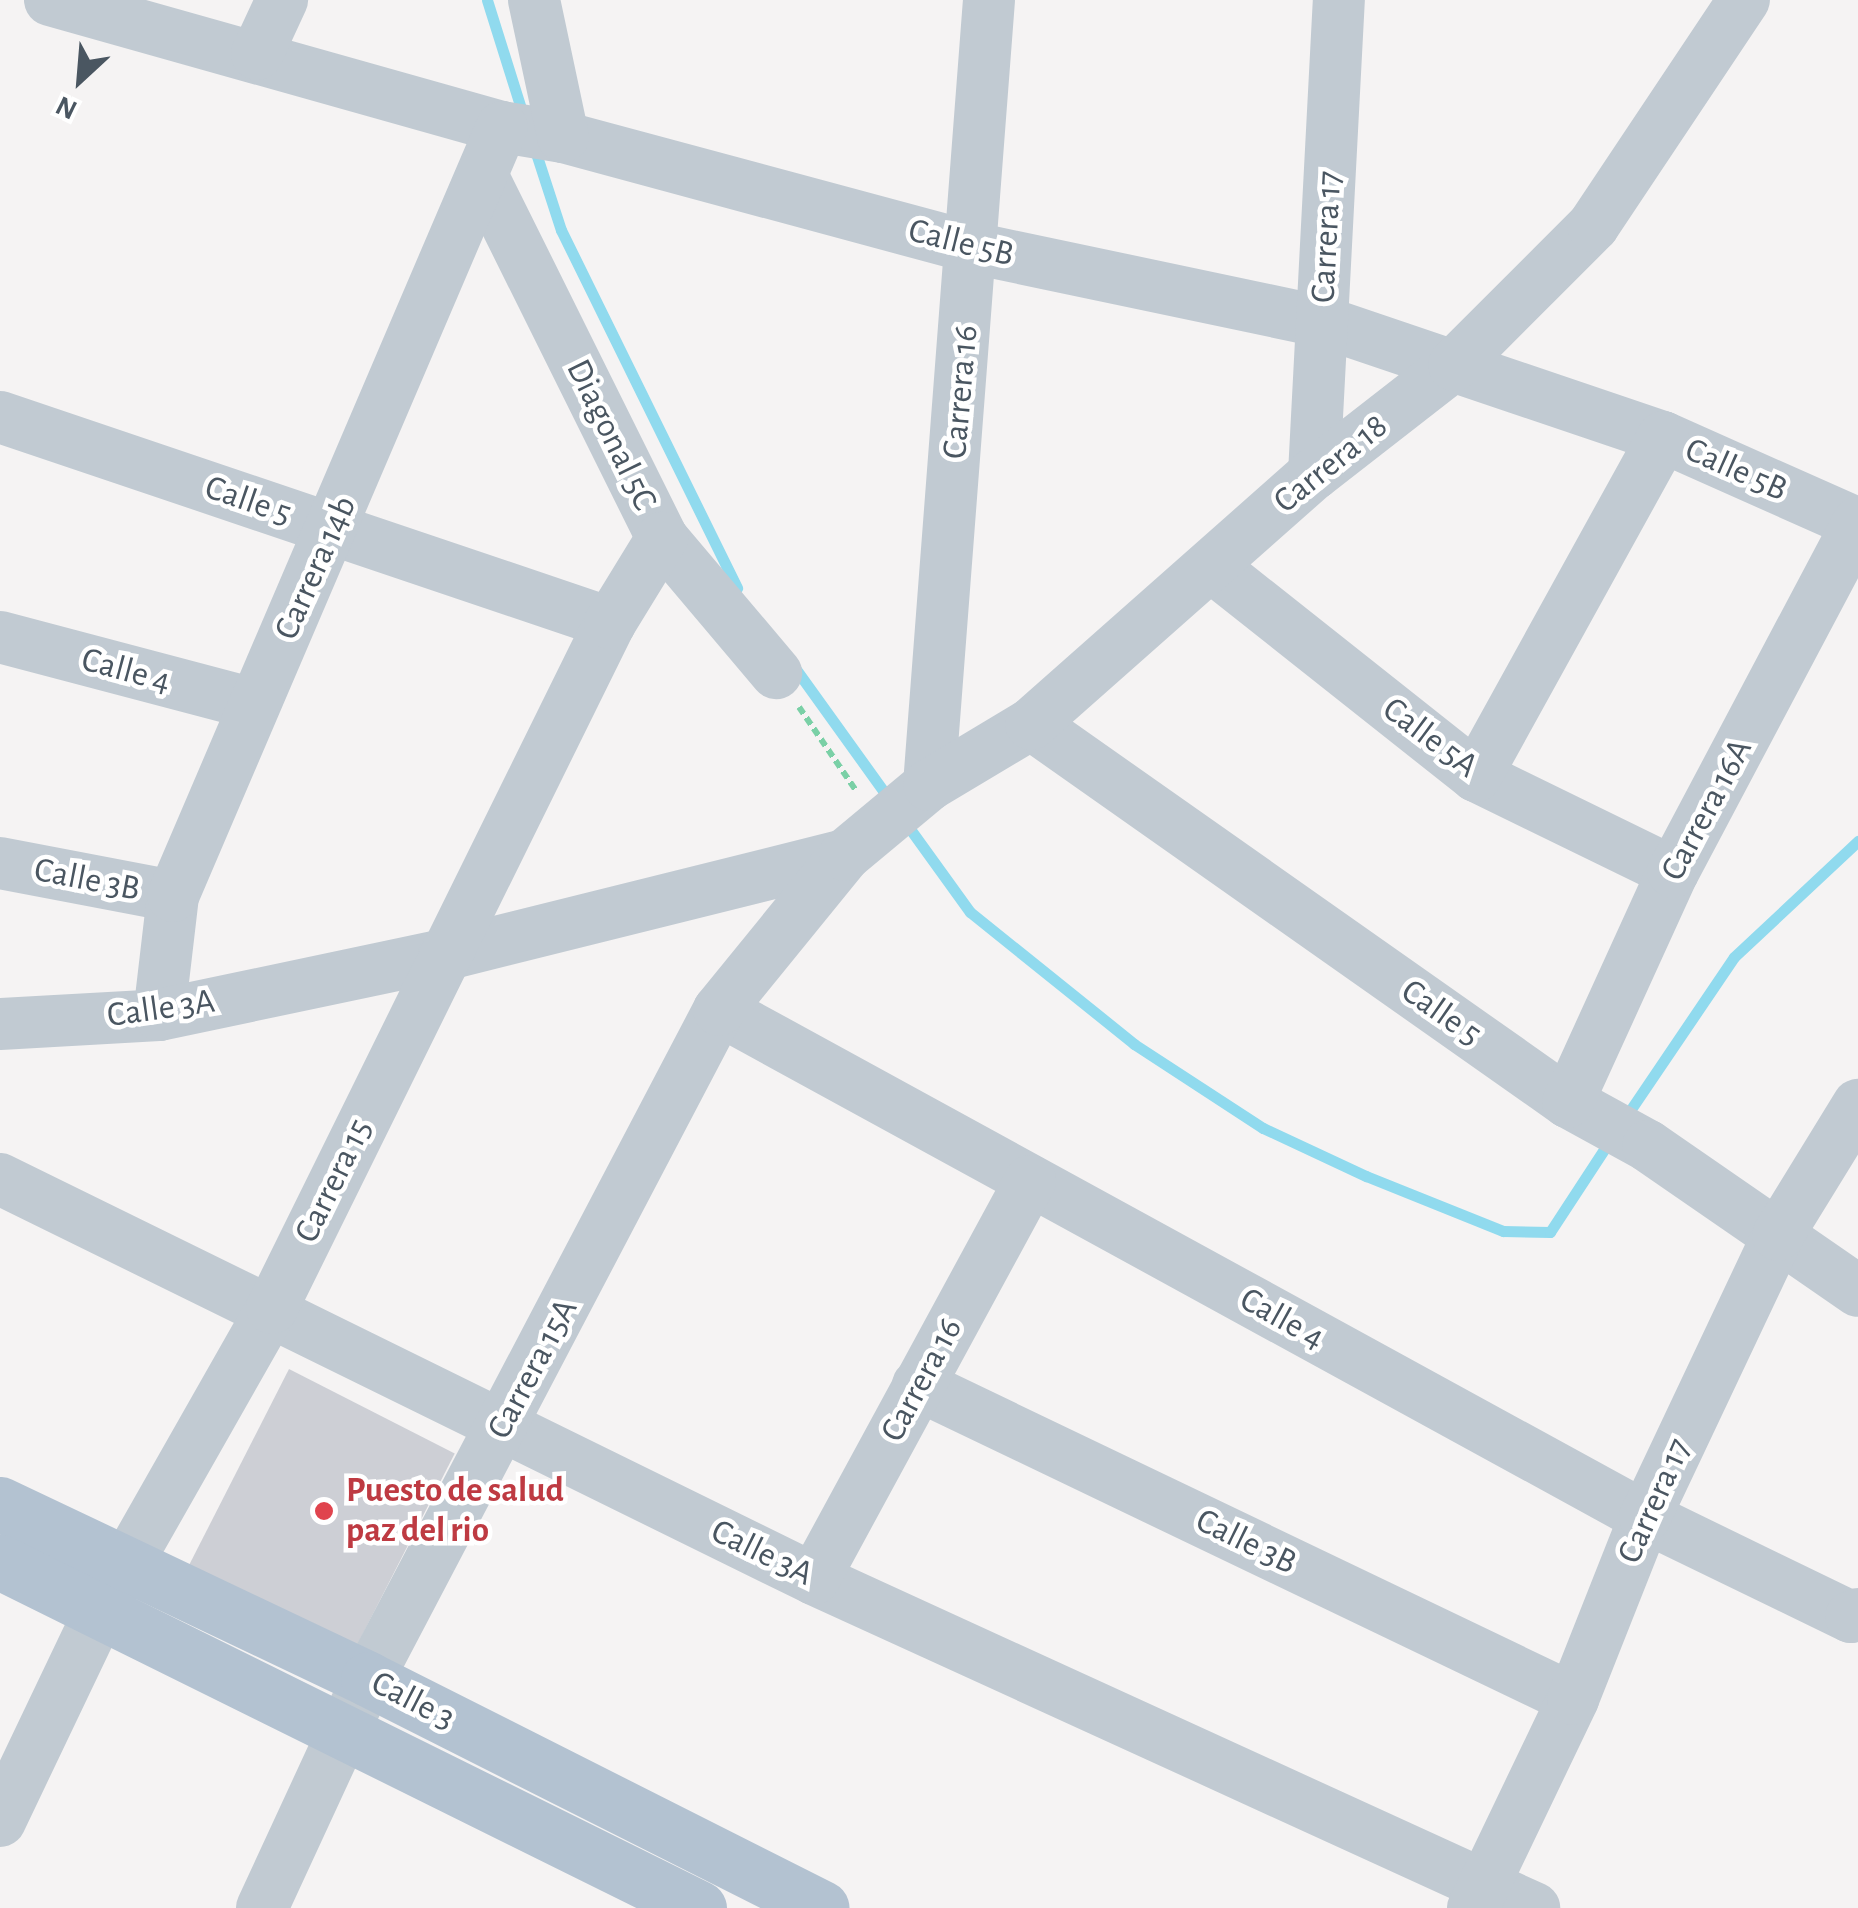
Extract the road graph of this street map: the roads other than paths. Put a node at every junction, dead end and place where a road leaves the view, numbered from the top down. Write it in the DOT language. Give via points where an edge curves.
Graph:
graph roads {
  1 [pos="50,0"];
  2 [pos="282,0"];
  3 [pos="534,0"];
  4 [pos="988,0"];
  5 [pos="1339,0"];
  6 [pos="1744,0"];
  7 [pos="257,54"];
  8 [pos="532,132"];
  9 [pos="482,175"];
  10 [pos="973,248"];
  11 [pos="1323,322"];
  12 [pos="1454,365"];
  13 [pos="0,417"];
  14 [pos="1663,437"];
  15 [pos="1314,474"];
  16 [pos="1858,523"];
  17 [pos="334,530"];
  18 [pos="662,538"];
  19 [pos="1211,566"];
  20 [pos="610,624"];
  21 [pos="0,638"];
  22 [pos="776,673"];
  23 [pos="253,704"];
  24 [pos="1031,724"];
  25 [pos="1476,776"];
  26 [pos="891,817"];
  27 [pos="0,863"];
  28 [pos="1672,872"];
  29 [pos="173,896"];
  30 [pos="444,955"];
  31 [pos="719,1010"];
  32 [pos="159,1015"];
  33 [pos="0,1024"];
  34 [pos="1858,1105"];
  35 [pos="1581,1109"];
  36 [pos="0,1179"];
  37 [pos="1030,1181"];
  38 [pos="1778,1234"];
  39 [pos="1858,1292"];
  40 [pos="272,1308"];
  41 [pos="918,1385"];
  42 [pos="503,1426"];
  43 [pos="0,1504"];
  44 [pos="1645,1517"];
  45 [pos="0,1562"];
  46 [pos="814,1579"];
  47 [pos="113,1588"];
  48 [pos="1854,1615"];
  49 [pos="368,1678"];
  50 [pos="1573,1700"];
  51 [pos="343,1733"];
  52 [pos="0,1821"];
  53 [pos="720,1856"];
  54 [pos="1478,1897"];
  55 [pos="262,1908"];
  56 [pos="697,1908"];
  57 [pos="822,1908"];
  58 [pos="1534,1908"];
  1 -- 7 [label="street, Calle 5B"];
  2 -- 7 [label="street"];
  3 -- 8 [label="street"];
  4 -- 10 [label="street, Carrera 16"];
  5 -- 11 [label="street, Carrera 17"];
  6 -- 12 [label="street, Carrera 18" via="1593,226"];
  7 -- 8 [label="street, Calle 5B"];
  8 -- 9 [label="street, Carrera 14b"];
  8 -- 10 [label="street, Calle 5B"];
  9 -- 17 [label="street, Carrera 14b"];
  9 -- 18 [label="street, Diagonal 5C"];
  10 -- 11 [label="street, Calle 5B"];
  10 -- 26 [label="street, Carrera 16"];
  11 -- 12 [label="street, Calle 5B"];
  11 -- 15 [label="street, Carrera 17"];
  12 -- 14 [label="street, Calle 5B"];
  12 -- 15 [label="street, Carrera 18"];
  13 -- 17 [label="street, Calle 5"];
  14 -- 16 [label="street, Calle 5B"];
  14 -- 25 [label="street"];
  15 -- 19 [label="street, Carrera 18"];
  16 -- 28 [label="street, Carrera 16A"];
  17 -- 20 [label="street, Calle 5"];
  17 -- 23 [label="street, Carrera 14b"];
  18 -- 20 [label="street, Carrera 15"];
  18 -- 22 [label="street, Diagonal 5C"];
  19 -- 24 [label="street, Carrera 18"];
  19 -- 25 [label="street, Calle 5A"];
  20 -- 30 [label="street, Carrera 15"];
  21 -- 23 [label="street, Calle 4"];
  23 -- 29 [label="street, Carrera 14b"];
  24 -- 26 [label="street, Carrera 18"];
  24 -- 35 [label="street, Calle 5"];
  25 -- 28 [label="street, Calle 5A"];
  26 -- 30 [label="street, Calle 3A"];
  26 -- 31 [label="street, Carrera 15A"];
  27 -- 29 [label="street, Calle 3B"];
  28 -- 35 [label="street, Carrera 16A"];
  29 -- 32 [label="street, Carrera 14b"];
  30 -- 32 [label="street, Calle 3A"];
  30 -- 40 [label="street, Carrera 15"];
  31 -- 37 [label="street, Calle 4"];
  31 -- 42 [label="street, Carrera 15A"];
  32 -- 33 [label="street, Calle 3A"];
  34 -- 38 [label="street, Carrera 17"];
  35 -- 38 [label="street, Calle 5"];
  36 -- 40 [label="street, Calle 3A"];
  37 -- 41 [label="street, Carrera 16"];
  37 -- 44 [label="street, Calle 4"];
  38 -- 39 [label="street, Calle 5"];
  38 -- 44 [label="street, Carrera 17"];
  40 -- 42 [label="street, Calle 3A"];
  40 -- 47 [label="street, Carrera 15"];
  41 -- 46 [label="street, Carrera 16"];
  41 -- 50 [label="street, Calle 3B"];
  42 -- 46 [label="street, Calle 3A"];
  42 -- 49 [label="street, Carrera 15A"];
  43 -- 47 [label="main road, Calle 3"];
  44 -- 48 [label="street, Calle 4"];
  44 -- 50 [label="street, Carrera 17"];
  45 -- 47 [label="main road, Calle 3"];
  46 -- 54 [label="street, Calle 3A"];
  47 -- 49 [label="main road, Calle 3"];
  47 -- 51 [label="main road, Calle 3"];
  47 -- 52 [label="street, Carrera 15"];
  49 -- 51 [label="street, Carrera 15A"];
  49 -- 53 [label="main road, Calle 3"];
  50 -- 54 [label="street, Carrera 17"];
  51 -- 55 [label="street, Carrera 15A"];
  51 -- 56 [label="main road, Calle 3"];
  53 -- 56 [label="street"];
  53 -- 57 [label="main road, Calle 3"];
  54 -- 58 [label="street, Calle 3A"];
}
